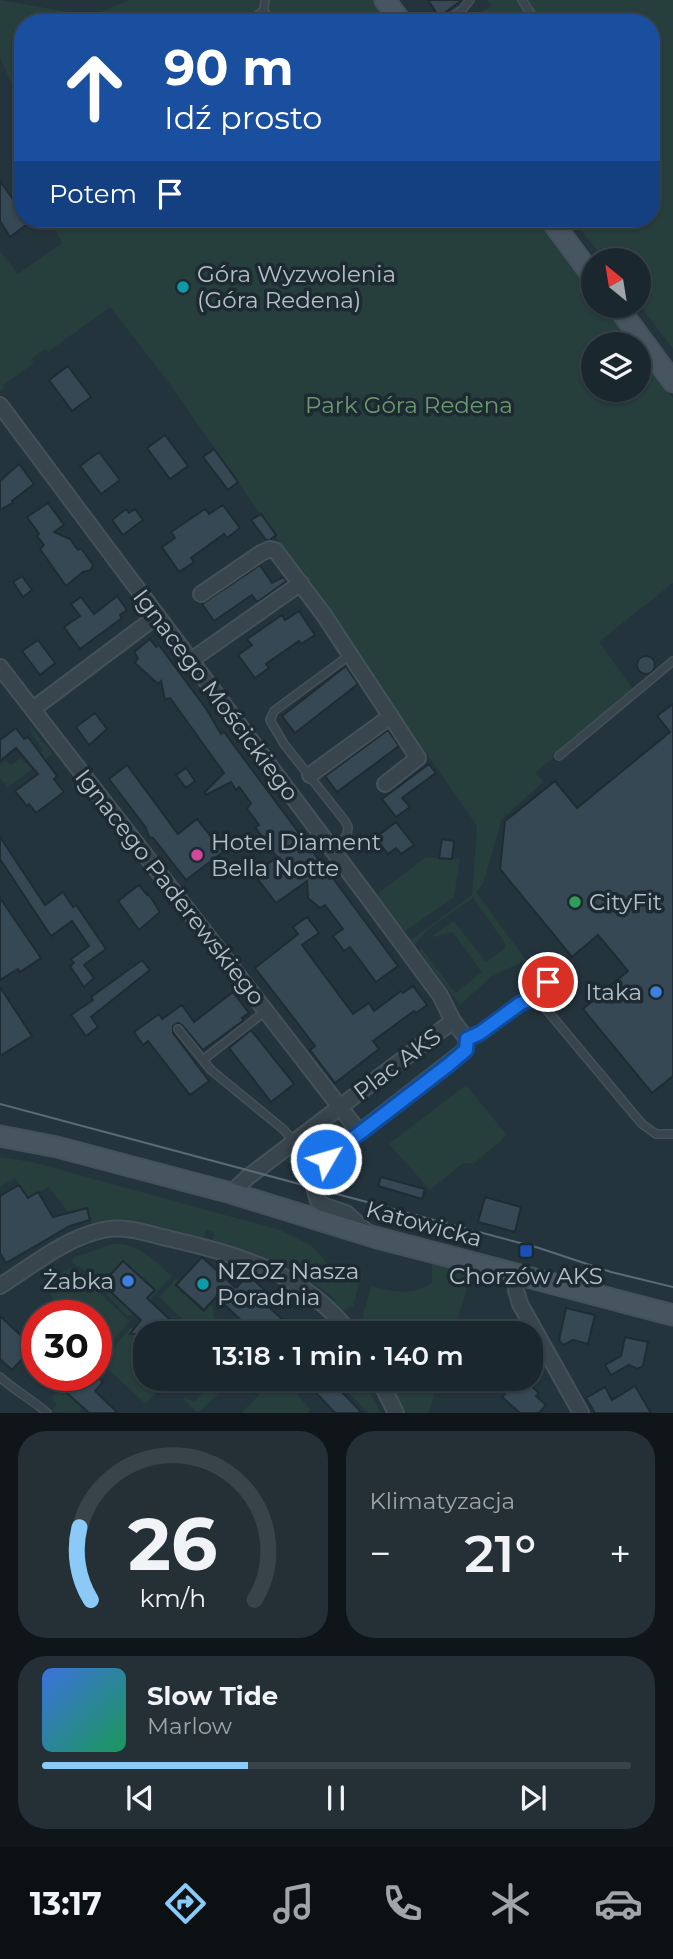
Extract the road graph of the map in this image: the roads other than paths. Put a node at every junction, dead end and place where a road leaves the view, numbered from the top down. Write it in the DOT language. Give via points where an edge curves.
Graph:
graph roads {
  1 [pos="265,0"];
  2 [pos="471,0"];
  3 [pos="264,10"];
  4 [pos="259,14"];
  5 [pos="266,14"];
  6 [pos="456,14"];
  7 [pos="557,228"];
  8 [pos="581,261"];
  9 [pos="626,318"];
  10 [pos="673,382"];
  11 [pos="0,405"];
  12 [pos="301,583"];
  13 [pos="201,594"];
  14 [pos="157,616"];
  15 [pos="350,655"];
  16 [pos="673,661"];
  17 [pos="190,662"];
  18 [pos="0,667"];
  19 [pos="33,709"];
  20 [pos="391,716"];
  21 [pos="559,756"];
  22 [pos="310,775"];
  23 [pos="385,784"];
  24 [pos="331,849"];
  25 [pos="562,973"];
  26 [pos="529,1000"];
  27 [pos="258,1017"];
  28 [pos="453,1021"];
  29 [pos="178,1029"];
  30 [pos="467,1039"];
  31 [pos="204,1059"];
  32 [pos="340,1108"];
  33 [pos="360,1133"];
  34 [pos="673,1134"];
  35 [pos="0,1136"];
  36 [pos="295,1142"];
  37 [pos="231,1193"];
  38 [pos="370,1235"];
  39 [pos="0,1286"];
  40 [pos="516,1290"];
  41 [pos="673,1314"];
  42 [pos="341,1321"];
  43 [pos="0,1377"];
  44 [pos="385,1391"];
  45 [pos="47,1413"];
  46 [pos="396,1413"];
  47 [pos="581,1413"];
  1 -- 3 [label="lane"];
  2 -- 6 [label="lane"];
  3 -- 4 [label="lane"];
  3 -- 5 [label="lane"];
  7 -- 8 [label="street"];
  9 -- 10 [label="street"];
  11 -- 14 [label="street, Ignacego Mościckiego"];
  12 -- 13 [label="street" via="270,549"];
  12 -- 15 [label="street"];
  12 -- 17 [label="street"];
  14 -- 17 [label="street, Ignacego Mościckiego"];
  14 -- 19 [label="street"];
  15 -- 20 [label="street"];
  15 -- 22 [label="lane" via="274,711 270,720"];
  16 -- 21 [label="lane"];
  17 -- 24 [label="street, Ignacego Mościckiego"];
  18 -- 19 [label="street, Ignacego Paderewskiego"];
  19 -- 32 [label="street, Ignacego Paderewskiego"];
  20 -- 22 [label="street"];
  20 -- 23 [label="street" via="418,758"];
  22 -- 24 [label="lane" via="348,827 347,836"];
  24 -- 28 [label="street, Ignacego Mościckiego" via="440,995"];
  25 -- 26 [label="lane"];
  26 -- 30 [label="lane"];
  26 -- 34 [label="lane" via="541,1003 642,1124 656,1134"];
  27 -- 31 [label="lane"];
  28 -- 30 [label="street, Plac AKS"];
  28 -- 32 [label="street, Plac AKS"];
  29 -- 31 [label="lane"];
  30 -- 33 [label="street, Plac AKS" via="466,1050"];
  31 -- 36 [label="lane"];
  32 -- 33 [label="street, Plac AKS"];
  32 -- 36 [label="street, Plac AKS"];
  33 -- 38 [label="street, Plac AKS" via="320,1164 313,1187 321,1204 346,1213"];
  35 -- 37 [label="street, Katowicka"];
  36 -- 37 [label="street, Plac AKS"];
  37 -- 38 [label="street, Katowicka"];
  38 -- 41 [label="street, Katowicka"];
  39 -- 42 [label="street" via="75,1240 122,1228 227,1253 268,1269 317,1297"];
  40 -- 47 [label="street"];
  43 -- 45 [label="lane"];
  44 -- 46 [label="street"];
}
